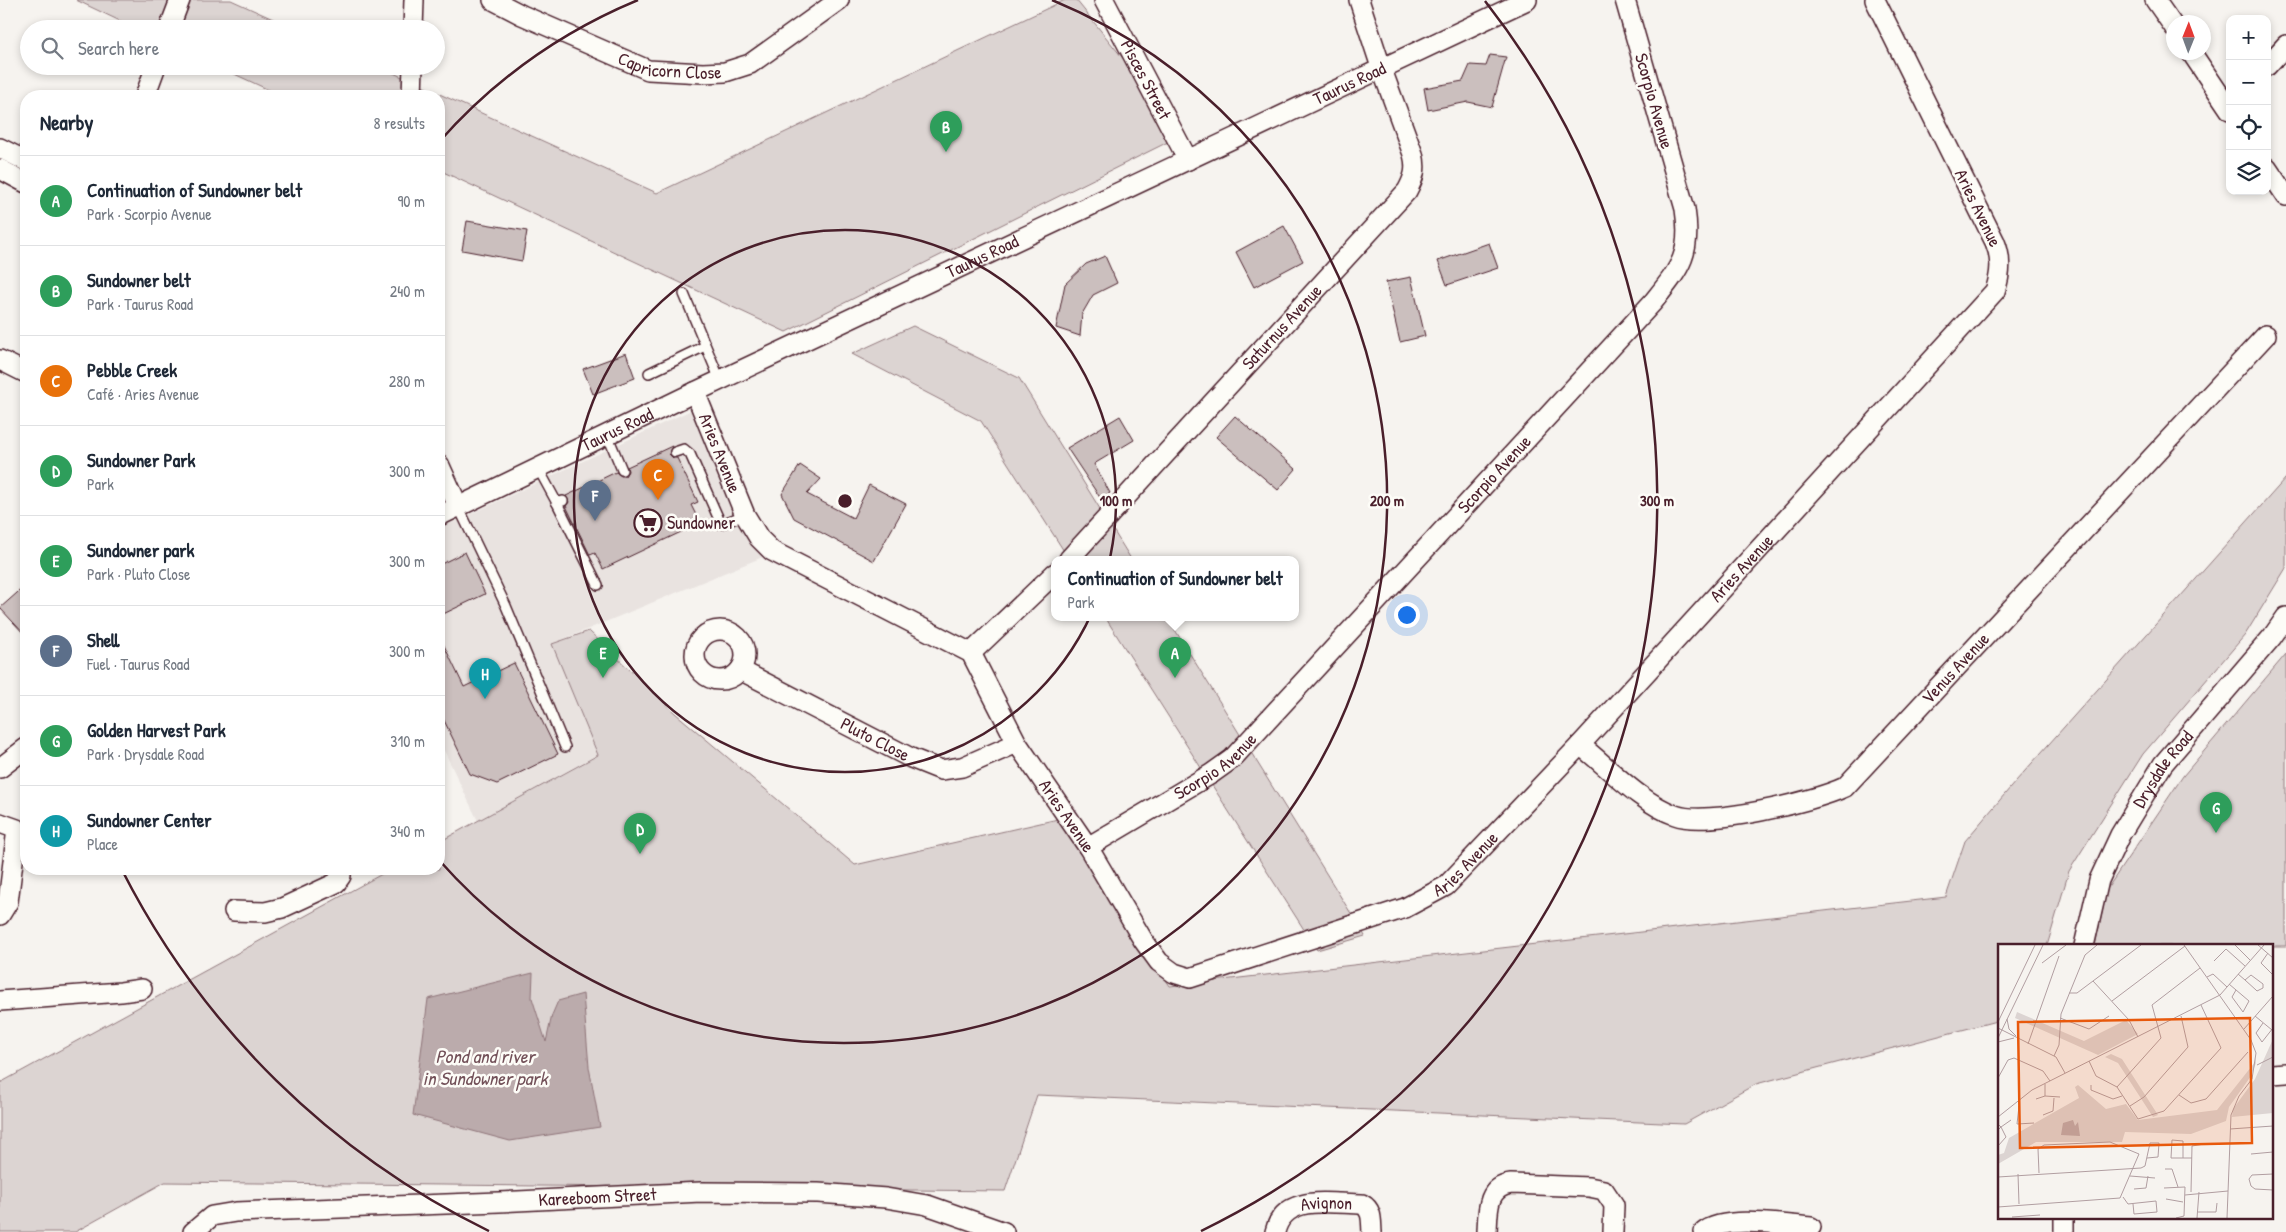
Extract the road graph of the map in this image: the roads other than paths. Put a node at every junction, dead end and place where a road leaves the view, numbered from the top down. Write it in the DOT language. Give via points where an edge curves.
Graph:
graph roads {
  1 [pos="180,0"];
  2 [pos="414,0"];
  3 [pos="493,0"];
  4 [pos="839,0"];
  5 [pos="1104,0"];
  6 [pos="1359,0"];
  7 [pos="1527,0"];
  8 [pos="1625,0"];
  9 [pos="1875,0"];
  10 [pos="2156,0"];
  11 [pos="2166,15"];
  12 [pos="172,20"];
  13 [pos="413,20"];
  14 [pos="2286,45"];
  15 [pos="2196,60"];
  16 [pos="2271,62"];
  17 [pos="1381,67"];
  18 [pos="153,75"];
  19 [pos="412,75"];
  20 [pos="147,90"];
  21 [pos="412,90"];
  22 [pos="2227,105"];
  23 [pos="0,148"];
  24 [pos="20,159"];
  25 [pos="1188,160"];
  26 [pos="0,169"];
  27 [pos="2271,174"];
  28 [pos="20,180"];
  29 [pos="2286,196"];
  30 [pos="684,294"];
  31 [pos="2266,335"];
  32 [pos="705,346"];
  33 [pos="0,360"];
  34 [pos="20,370"];
  35 [pos="649,374"];
  36 [pos="720,380"];
  37 [pos="694,392"];
  38 [pos="607,434"];
  39 [pos="674,452"];
  40 [pos="538,468"];
  41 [pos="622,470"];
  42 [pos="445,477"];
  43 [pos="458,506"];
  44 [pos="445,513"];
  45 [pos="745,515"];
  46 [pos="1072,556"];
  47 [pos="1051,577"];
  48 [pos="598,585"];
  49 [pos="2286,617"];
  50 [pos="971,653"];
  51 [pos="740,670"];
  52 [pos="1016,743"];
  53 [pos="1580,745"];
  54 [pos="565,747"];
  55 [pos="20,753"];
  56 [pos="0,768"];
  57 [pos="15,827"];
  58 [pos="1088,847"];
  59 [pos="341,875"];
  60 [pos="234,911"];
  61 [pos="0,915"];
  62 [pos="2084,944"];
  63 [pos="142,989"];
  64 [pos="0,1001"];
  65 [pos="1811,1226"];
  66 [pos="193,1232"];
  67 [pos="1004,1232"];
  68 [pos="1275,1232"];
  69 [pos="1372,1232"];
  70 [pos="1487,1232"];
  71 [pos="1613,1232"];
  72 [pos="1704,1232"];
  1 -- 12 [label="street"];
  2 -- 13 [label="street"];
  3 -- 4 [label="street, Capricorn Close" via="648,70 703,73 725,72 750,64"];
  5 -- 25 [label="street, Pisces Street"];
  6 -- 17 [label="street, Saturnus Avenue"];
  7 -- 17 [label="street, Taurus Road"];
  8 -- 58 [label="street, Scorpio Avenue" via="1685,209 1687,243 1678,272 1232,759"];
  9 -- 53 [label="street, Aries Avenue" via="1995,242 2001,264 1995,291"];
  10 -- 11 [label="street"];
  14 -- 16 [label="street"];
  15 -- 22 [label="street"];
  17 -- 25 [label="street, Taurus Road"];
  17 -- 46 [label="street, Saturnus Avenue" via="1416,165 1407,191"];
  18 -- 20 [label="street"];
  19 -- 21 [label="street"];
  23 -- 24 [label="street"];
  25 -- 36 [label="street, Taurus Road"];
  26 -- 28 [label="street"];
  27 -- 29 [label="street"];
  30 -- 32 [label="lane"];
  31 -- 53 [label="street, Venus Avenue" via="1845,787 1802,803 1695,819 1675,815 1651,803"];
  32 -- 35 [label="lane"];
  32 -- 36 [label="lane"];
  33 -- 34 [label="street"];
  36 -- 37 [label="street, Taurus Road"];
  37 -- 38 [label="street, Taurus Road"];
  37 -- 45 [label="street, Aries Avenue"];
  38 -- 40 [label="street, Taurus Road"];
  38 -- 41 [label="lane"];
  39 -- 45 [label="lane" via="684,449 690,454 722,524"];
  40 -- 43 [label="street, Taurus Road"];
  40 -- 48 [label="lane" via="560,502"];
  42 -- 43 [label="street"];
  43 -- 44 [label="street, Taurus Road"];
  43 -- 54 [label="lane" via="506,606"];
  45 -- 50 [label="street, Aries Avenue" via="759,538 772,551"];
  47 -- 50 [label="street"];
  49 -- 62 [label="street, Drysdale Road" via="2163,764 2120,835 2099,880"];
  50 -- 52 [label="street, Aries Avenue"];
  51 -- 52 [label="street, Pluto Close" via="911,758 941,770 962,767"];
  52 -- 58 [label="street, Aries Avenue"];
  53 -- 58 [label="street, Aries Avenue" via="1446,886 1396,911 1190,978 1174,973 1159,962"];
  55 -- 56 [label="street"];
  57 -- 61 [label="street" via="8,902"];
  59 -- 60 [label="street" via="336,883 288,906 265,912"];
  63 -- 64 [label="street"];
  65 -- 72 [label="street" via="1733,1223 1717,1225"];
  66 -- 67 [label="street, Kareeboom Street" via="212,1216 236,1212 701,1192 818,1193 886,1198 927,1204"];
  68 -- 69 [label="street, Avignon" via="1285,1212 1300,1204 1362,1204 1371,1216"];
  70 -- 71 [label="street" via="1491,1196 1499,1187 1511,1184 1604,1190 1614,1205"];
}
